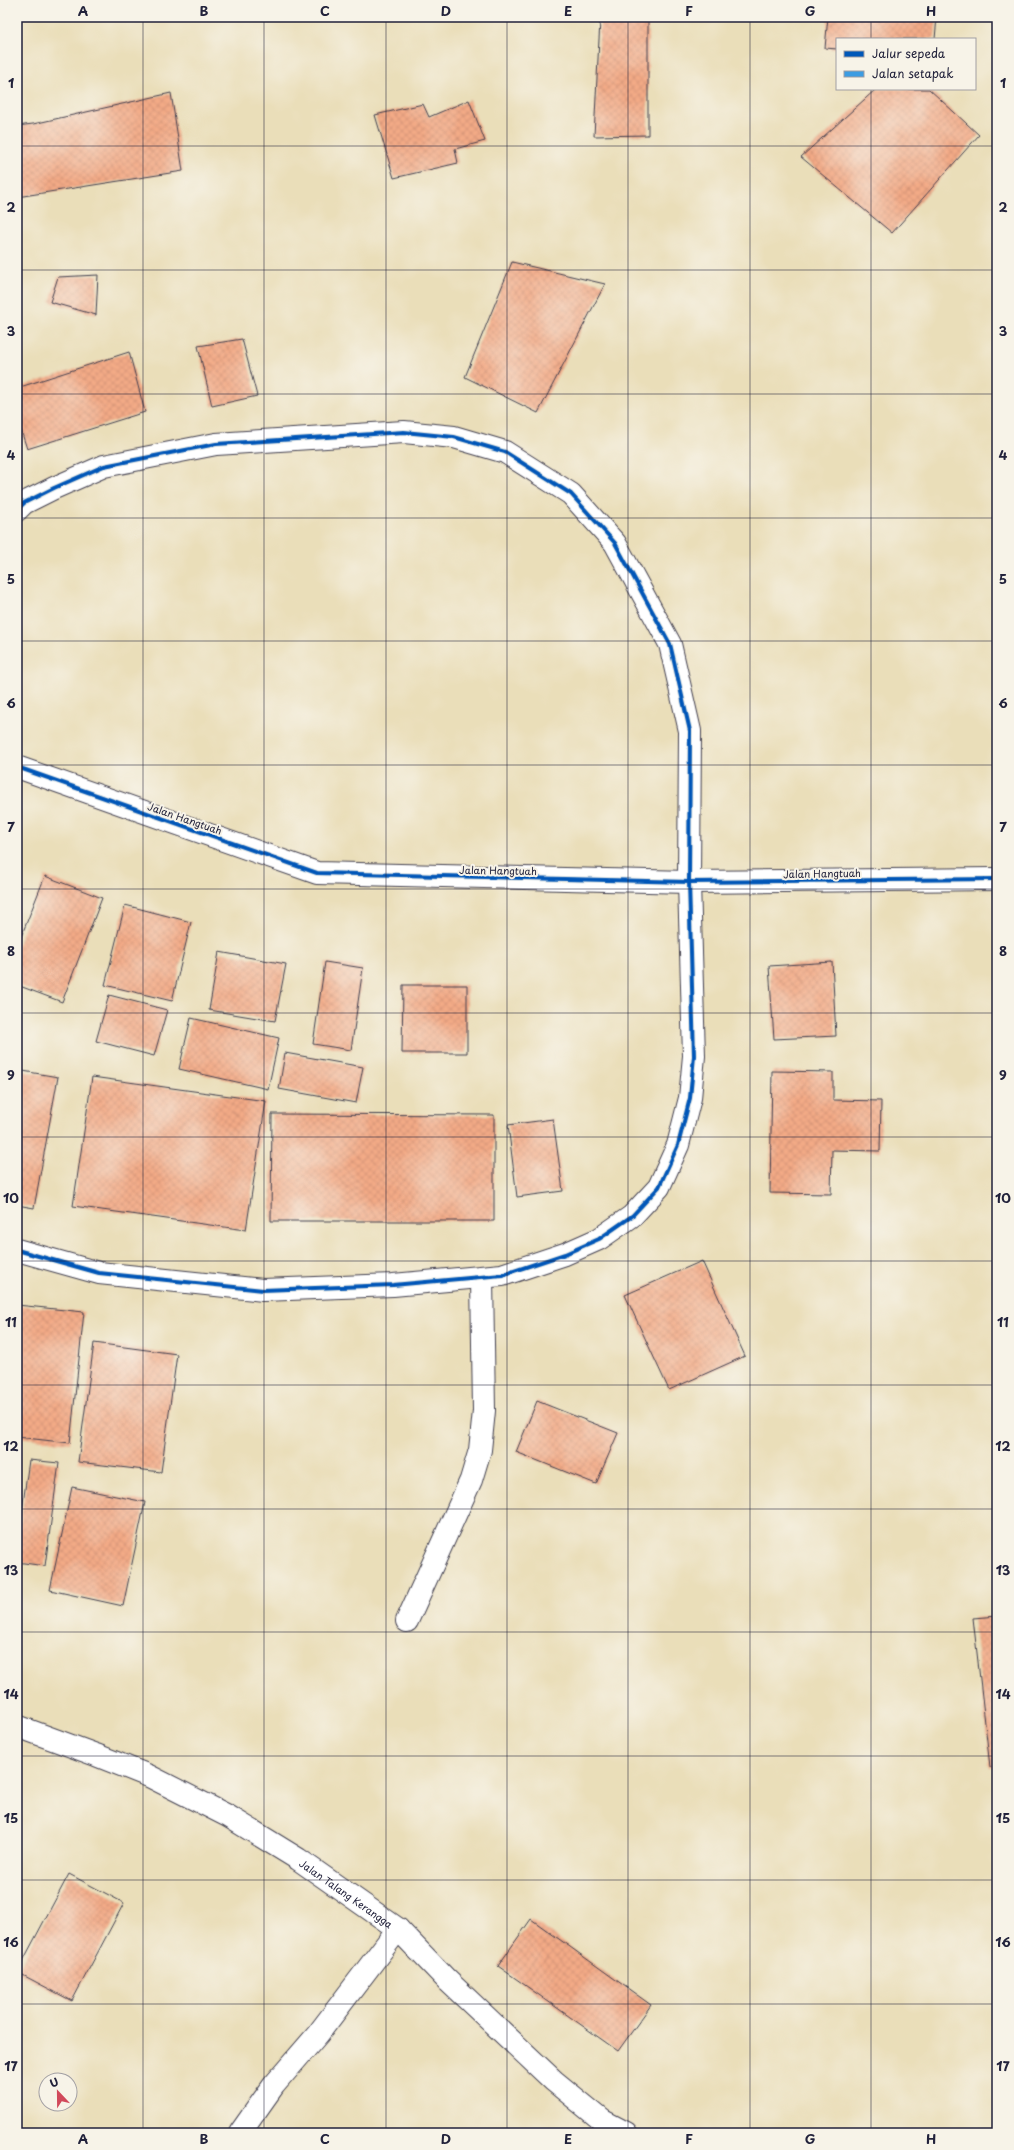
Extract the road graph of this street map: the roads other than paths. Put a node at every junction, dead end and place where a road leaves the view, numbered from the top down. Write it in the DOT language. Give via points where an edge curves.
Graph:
graph roads {
  1 [pos="19,502"];
  2 [pos="17,767"];
  3 [pos="997,879"];
  4 [pos="689,882"];
  5 [pos="17,1250"];
  6 [pos="482,1277"];
  7 [pos="407,1621"];
  8 [pos="17,1726"];
  9 [pos="398,1929"];
  10 [pos="240,2133"];
  11 [pos="626,2133"];
  1 -- 4 [label="street" via="104,466 216,444 404,432 454,438 505,452 571,494 615,542 670,644 690,731"];
  2 -- 4 [label="street, Jalan Hangtuah" via="317,873"];
  3 -- 4 [label="street, Jalan Hangtuah"];
  4 -- 6 [label="street" via="694,1056 690,1098 678,1146 659,1187 632,1216 599,1239 502,1276"];
  5 -- 6 [label="street" via="99,1273 264,1290 393,1285"];
  6 -- 7 [label="street" via="484,1411 480,1450 471,1480"];
  8 -- 9 [label="street, Jalan Talang Kerangga" via="142,1774 228,1816 298,1859"];
  9 -- 10 [label="street" via="318,2034 274,2085"];
  9 -- 11 [label="street, Jalan Talang Kerangga" via="447,1980 554,2081 602,2121"];
}
